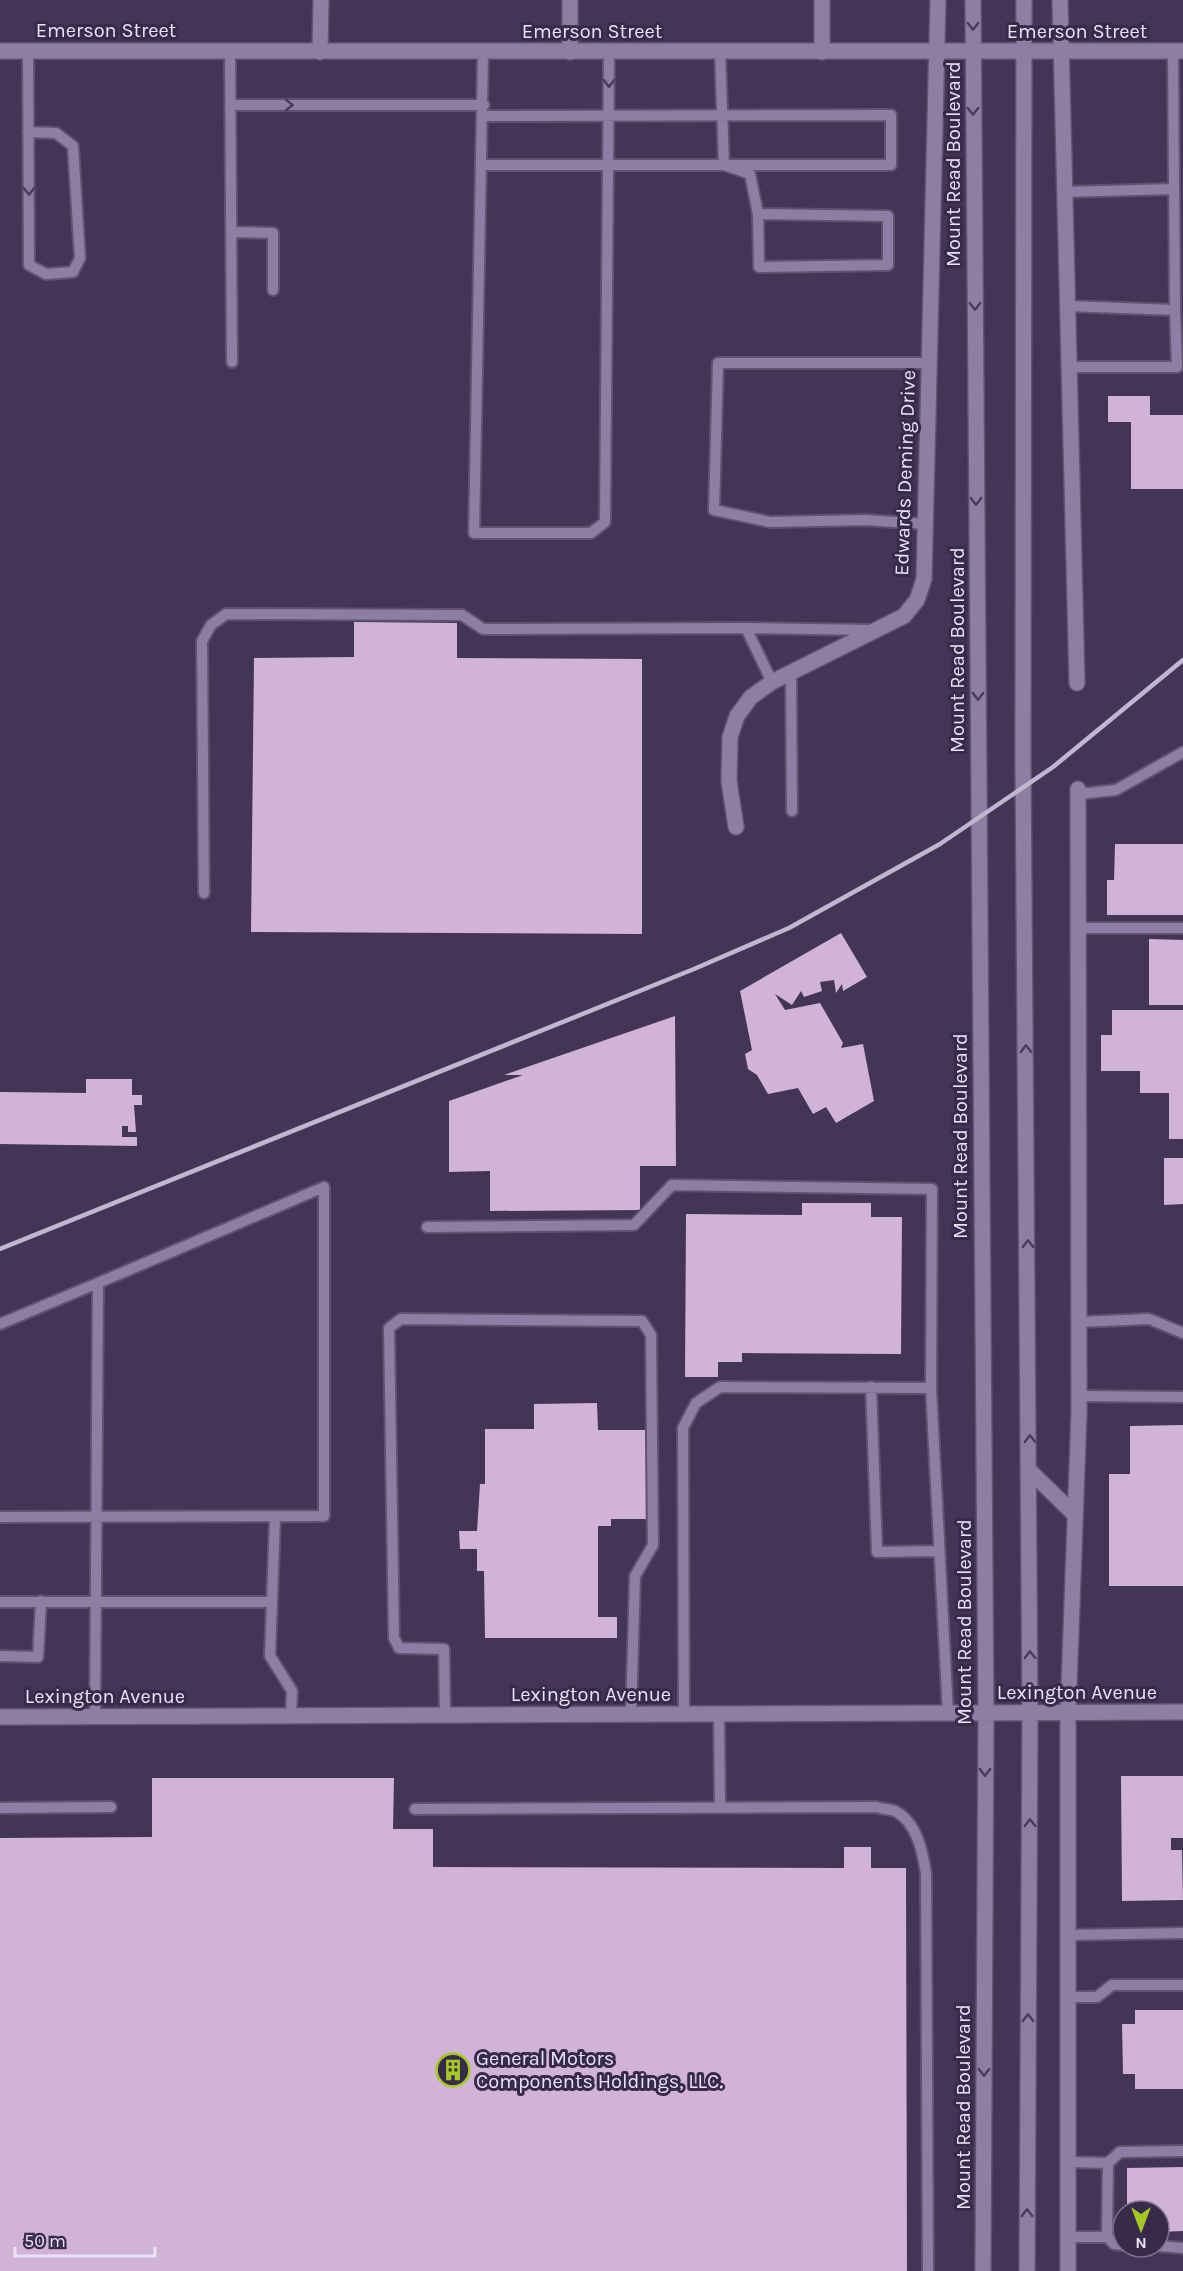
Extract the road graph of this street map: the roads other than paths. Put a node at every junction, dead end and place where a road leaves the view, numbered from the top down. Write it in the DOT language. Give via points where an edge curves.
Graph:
graph roads {
  1 [pos="321,0"];
  2 [pos="570,0"];
  3 [pos="822,0"];
  4 [pos="938,0"];
  5 [pos="973,0"];
  6 [pos="1024,0"];
  7 [pos="1060,0"];
  8 [pos="0,51"];
  9 [pos="28,51"];
  10 [pos="230,51"];
  11 [pos="1178,51"];
  12 [pos="320,52"];
  13 [pos="483,52"];
  14 [pos="570,52"];
  15 [pos="609,52"];
  16 [pos="720,52"];
  17 [pos="822,52"];
  18 [pos="938,52"];
  19 [pos="973,52"];
  20 [pos="1024,52"];
  21 [pos="1061,53"];
  22 [pos="230,105"];
  23 [pos="484,110"];
  24 [pos="609,114"];
  25 [pos="720,115"];
  26 [pos="28,132"];
  27 [pos="483,165"];
  28 [pos="608,165"];
  29 [pos="724,165"];
  30 [pos="1174,189"];
  31 [pos="1064,192"];
  32 [pos="758,214"];
  33 [pos="231,232"];
  34 [pos="1179,281"];
  35 [pos="273,290"];
  36 [pos="1067,306"];
  37 [pos="1175,310"];
  38 [pos="232,362"];
  39 [pos="931,363"];
  40 [pos="1069,367"];
  41 [pos="1180,368"];
  42 [pos="925,524"];
  43 [pos="746,628"];
  44 [pos="880,630"];
  45 [pos="791,673"];
  46 [pos="772,682"];
  47 [pos="1077,683"];
  48 [pos="1183,752"];
  49 [pos="1078,791"];
  50 [pos="792,811"];
  51 [pos="736,827"];
  52 [pos="204,892"];
  53 [pos="1078,928"];
  54 [pos="1183,928"];
  55 [pos="427,1227"];
  56 [pos="98,1283"];
  57 [pos="1079,1322"];
  58 [pos="0,1324"];
  59 [pos="1183,1333"];
  60 [pos="871,1387"];
  61 [pos="931,1388"];
  62 [pos="1079,1396"];
  63 [pos="1183,1397"];
  64 [pos="1030,1471"];
  65 [pos="1075,1515"];
  66 [pos="0,1516"];
  67 [pos="275,1516"];
  68 [pos="96,1518"];
  69 [pos="938,1551"];
  70 [pos="96,1600"];
  71 [pos="41,1601"];
  72 [pos="0,1602"];
  73 [pos="272,1602"];
  74 [pos="0,1656"];
  75 [pos="1183,1712"];
  76 [pos="1030,1713"];
  77 [pos="948,1714"];
  78 [pos="986,1714"];
  79 [pos="1068,1714"];
  80 [pos="631,1715"];
  81 [pos="684,1715"];
  82 [pos="719,1715"];
  83 [pos="291,1716"];
  84 [pos="445,1716"];
  85 [pos="0,1717"];
  86 [pos="95,1717"];
  87 [pos="111,1807"];
  88 [pos="720,1807"];
  89 [pos="0,1808"];
  90 [pos="415,1809"];
  91 [pos="1183,1933"];
  92 [pos="1068,1935"];
  93 [pos="1183,1985"];
  94 [pos="1068,1997"];
  95 [pos="1183,2151"];
  96 [pos="1068,2162"];
  97 [pos="1108,2163"];
  98 [pos="1068,2237"];
  99 [pos="1107,2237"];
  100 [pos="1111,2241"];
  101 [pos="928,2271"];
  102 [pos="983,2271"];
  103 [pos="1027,2271"];
  104 [pos="1068,2271"];
  1 -- 12 [label="main road"];
  2 -- 14 [label="main road"];
  3 -- 17 [label="main road"];
  4 -- 18 [label="main road, Mount Read Boulevard"];
  5 -- 19 [label="main road, Mount Read Boulevard, one-way"];
  6 -- 20 [label="main road"];
  7 -- 21 [label="main road"];
  8 -- 9 [label="main road, Emerson Street"];
  9 -- 10 [label="main road, Emerson Street"];
  9 -- 26 [label="lane"];
  10 -- 12 [label="main road, Emerson Street"];
  10 -- 22 [label="lane"];
  11 -- 21 [label="main road, Emerson Street"];
  11 -- 30 [label="lane"];
  12 -- 13 [label="main road, Emerson Street"];
  13 -- 14 [label="main road, Emerson Street"];
  13 -- 23 [label="lane"];
  14 -- 15 [label="main road, Emerson Street"];
  15 -- 16 [label="main road, Emerson Street"];
  15 -- 24 [label="lane, one-way"];
  16 -- 17 [label="main road, Emerson Street"];
  16 -- 25 [label="lane"];
  17 -- 18 [label="main road, Emerson Street"];
  18 -- 19 [label="main road, Emerson Street"];
  18 -- 39 [label="main road, Edwards Deming Drive"];
  19 -- 20 [label="main road, Emerson Street"];
  19 -- 78 [label="main road, Mount Read Boulevard, one-way"];
  20 -- 21 [label="main road, Emerson Street"];
  64 -- 20 [label="main road, one-way" via="1023,763"];
  21 -- 31 [label="main road"];
  22 -- 23 [label="lane, one-way"];
  22 -- 33 [label="lane"];
  23 -- 24 [label="lane"];
  23 -- 27 [label="lane"];
  24 -- 25 [label="lane"];
  24 -- 28 [label="lane"];
  25 -- 29 [label="lane"];
  25 -- 29 [label="lane" via="891,115 891,165"];
  26 -- 26 [label="lane, one-way" via="29,265 46,273 73,272 80,258 73,146 56,132"];
  27 -- 28 [label="lane"];
  27 -- 28 [label="lane" via="474,532 591,534 605,522"];
  28 -- 29 [label="lane"];
  29 -- 32 [label="lane" via="750,174"];
  30 -- 31 [label="lane"];
  30 -- 34 [label="lane"];
  31 -- 36 [label="main road"];
  32 -- 32 [label="lane" via="759,267 888,265 888,216"];
  33 -- 35 [label="lane" via="273,233"];
  33 -- 38 [label="lane"];
  34 -- 37 [label="lane"];
  36 -- 37 [label="lane"];
  36 -- 40 [label="main road"];
  37 -- 41 [label="lane"];
  39 -- 42 [label="main road, Edwards Deming Drive"];
  39 -- 42 [label="lane" via="718,363 714,510 770,522 865,520"];
  40 -- 41 [label="lane"];
  40 -- 47 [label="main road"];
  42 -- 44 [label="main road, Edwards Deming Drive" via="924,579 917,600 904,616"];
  43 -- 44 [label="lane"];
  43 -- 46 [label="lane"];
  43 -- 52 [label="lane" via="483,629 462,615 226,614 211,625 202,641"];
  44 -- 45 [label="main road, Edwards Deming Drive"];
  45 -- 46 [label="main road, Edwards Deming Drive"];
  45 -- 50 [label="lane"];
  46 -- 51 [label="main road, Edwards Deming Drive" via="750,698 737,716 730,737 729,781"];
  48 -- 49 [label="lane" via="1116,790"];
  49 -- 53 [label="main road"];
  53 -- 54 [label="lane"];
  53 -- 57 [label="main road"];
  55 -- 61 [label="lane" via="634,1225 672,1185 932,1189"];
  56 -- 58 [label="lane"];
  56 -- 67 [label="lane" via="324,1187 324,1516"];
  56 -- 68 [label="lane"];
  57 -- 59 [label="lane" via="1149,1319"];
  57 -- 62 [label="main road"];
  60 -- 61 [label="lane"];
  60 -- 69 [label="lane" via="877,1552"];
  60 -- 81 [label="lane" via="720,1387 696,1403 682,1428"];
  61 -- 69 [label="lane"];
  62 -- 63 [label="lane"];
  62 -- 65 [label="main road"];
  64 -- 65 [label="main road"];
  76 -- 64 [label="main road, one-way"];
  65 -- 79 [label="main road"];
  66 -- 68 [label="lane"];
  67 -- 68 [label="lane"];
  67 -- 73 [label="lane"];
  68 -- 70 [label="lane"];
  69 -- 77 [label="lane"];
  70 -- 71 [label="lane"];
  70 -- 73 [label="lane"];
  70 -- 86 [label="lane"];
  71 -- 72 [label="lane"];
  71 -- 74 [label="lane" via="38,1657"];
  73 -- 83 [label="lane" via="270,1656 292,1691"];
  75 -- 79 [label="main road, Lexington Avenue"];
  76 -- 78 [label="main road, Lexington Avenue"];
  76 -- 79 [label="main road, Lexington Avenue"];
  103 -- 76 [label="main road, one-way"];
  77 -- 78 [label="main road, Lexington Avenue"];
  77 -- 82 [label="main road, Lexington Avenue"];
  78 -- 102 [label="main road, Mount Read Boulevard, one-way"];
  79 -- 92 [label="main road"];
  80 -- 81 [label="main road, Lexington Avenue"];
  80 -- 84 [label="main road, Lexington Avenue"];
  80 -- 84 [label="lane" via="636,1576 652,1545 651,1335 642,1321 401,1319 389,1328 394,1638 399,1648 444,1649"];
  81 -- 82 [label="main road, Lexington Avenue"];
  82 -- 88 [label="lane"];
  83 -- 84 [label="main road, Lexington Avenue"];
  83 -- 86 [label="main road, Lexington Avenue"];
  85 -- 86 [label="main road, Lexington Avenue"];
  87 -- 89 [label="lane"];
  88 -- 90 [label="lane"];
  88 -- 101 [label="lane" via="886,1809 896,1812 912,1829 923,1850 927,1886"];
  91 -- 92 [label="lane"];
  92 -- 94 [label="main road"];
  93 -- 94 [label="lane" via="1112,1985 1097,1997"];
  94 -- 96 [label="main road"];
  95 -- 97 [label="lane" via="1120,2152"];
  96 -- 97 [label="lane"];
  96 -- 98 [label="main road"];
  97 -- 99 [label="lane"];
  98 -- 99 [label="lane"];
  98 -- 104 [label="main road"];
  99 -- 100 [label="lane"];
}
